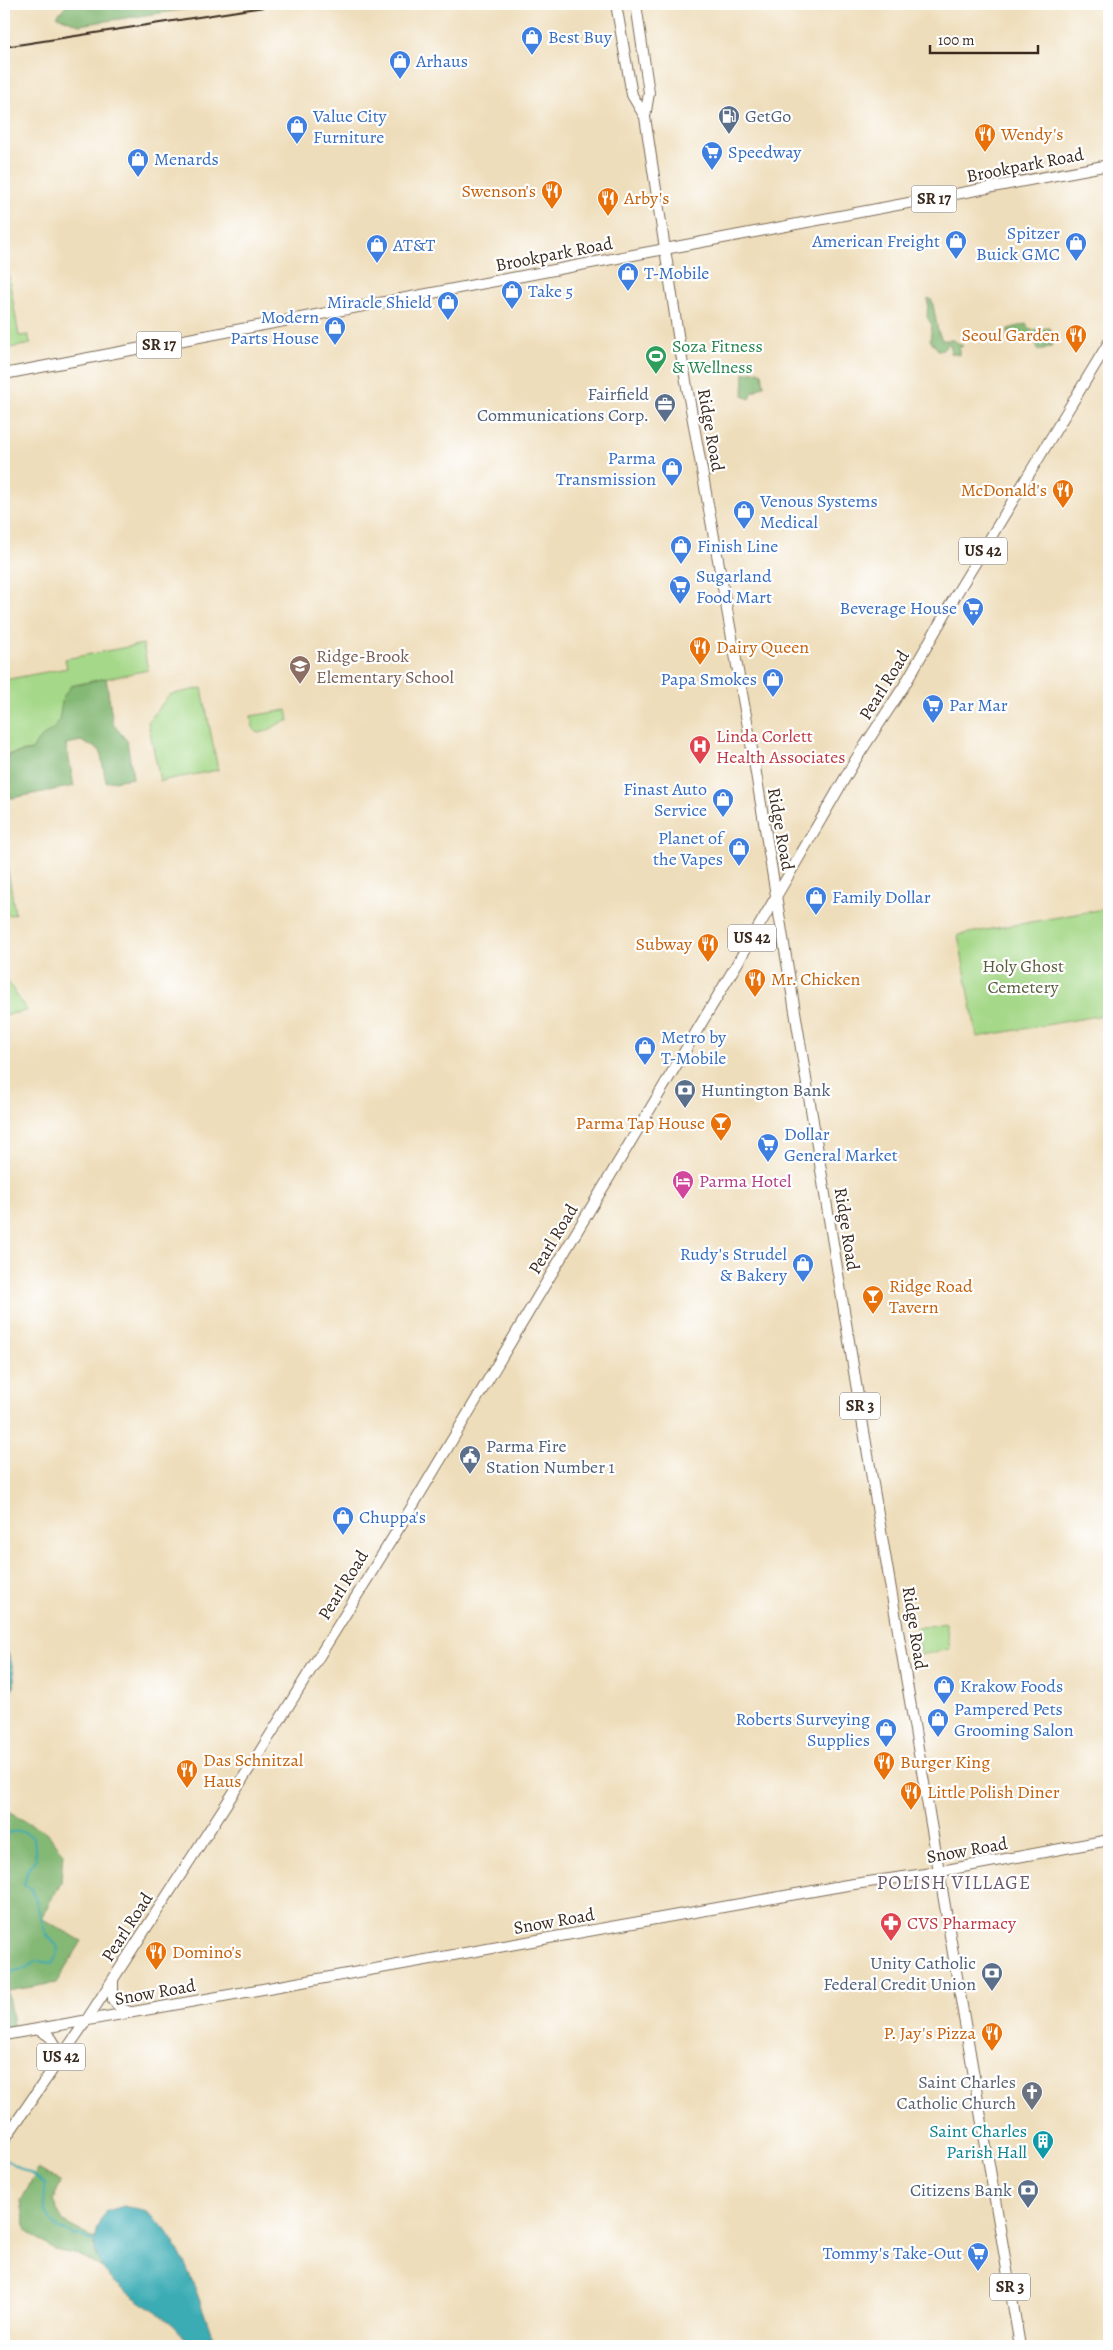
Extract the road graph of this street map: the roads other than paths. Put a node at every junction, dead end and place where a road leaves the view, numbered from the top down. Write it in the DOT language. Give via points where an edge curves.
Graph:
graph roads {
  1 [pos="616,4"];
  2 [pos="636,4"];
  3 [pos="645,117"];
  4 [pos="1109,165"];
  5 [pos="666,250"];
  6 [pos="1109,342"];
  7 [pos="4,374"];
  8 [pos="776,896"];
  9 [pos="1109,1840"];
  10 [pos="939,1871"];
  11 [pos="113,1979"];
  12 [pos="131,2012"];
  13 [pos="86,2021"];
  14 [pos="38,2030"];
  15 [pos="4,2035"];
  16 [pos="55,2066"];
  17 [pos="4,2140"];
  18 [pos="1020,2346"];
  1 -- 3 [label="main road, Ridge Road" via="632,95"];
  2 -- 3 [label="main road, Ridge Road" via="649,93"];
  3 -- 5 [label="main road, Ridge Road"];
  4 -- 5 [label="main road, Brookpark Road / SR 17"];
  5 -- 7 [label="main road, Brookpark Road / SR 17"];
  5 -- 8 [label="main road, Ridge Road" via="681,355"];
  6 -- 8 [label="main road, Pearl Road / US 42"];
  8 -- 10 [label="main road, Ridge Road / SR 3"];
  8 -- 11 [label="main road, Pearl Road / US 42" via="434,1471 256,1758"];
  9 -- 10 [label="main road, Snow Road"];
  10 -- 12 [label="main road, Snow Road"];
  10 -- 18 [label="main road, Ridge Road / SR 3"];
  11 -- 12 [label="main road" via="113,2000 121,2009"];
  11 -- 13 [label="main road, Pearl Road / US 42"];
  12 -- 13 [label="main road, Snow Road"];
  13 -- 14 [label="main road, Snow Road"];
  13 -- 16 [label="main road, Pearl Road / US 42"];
  14 -- 15 [label="main road, Snow Road"];
  14 -- 16 [label="main road" via="54,2040 57,2049"];
  16 -- 17 [label="main road, Pearl Road / US 42"];
}
